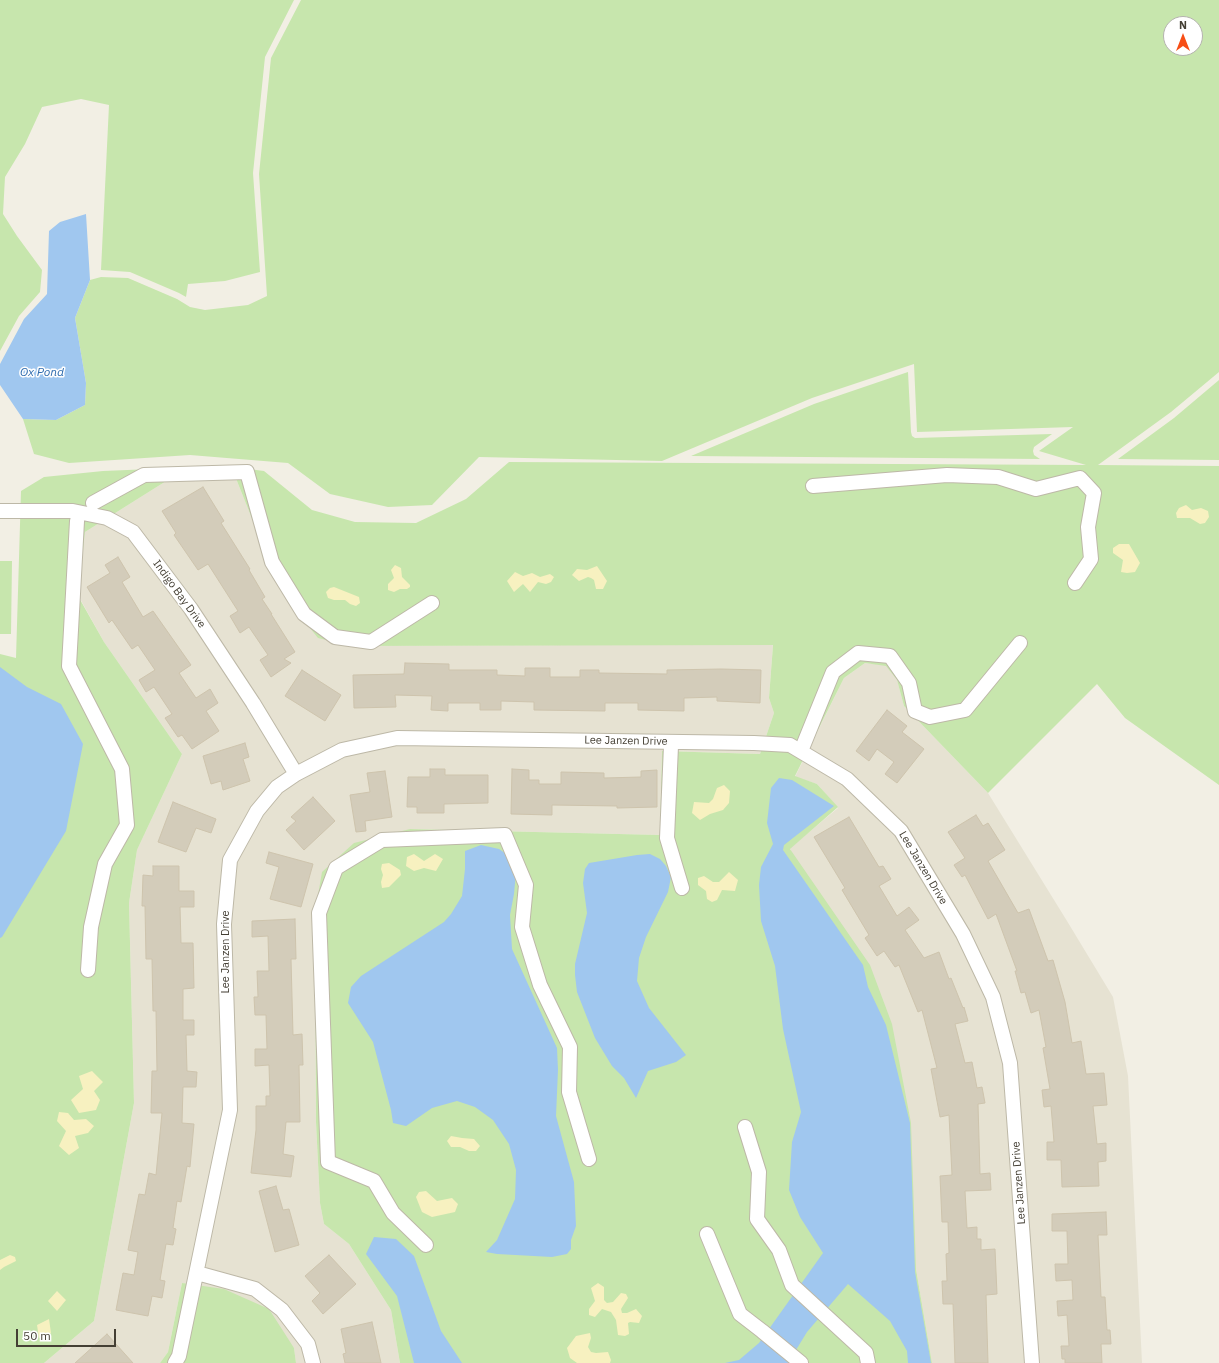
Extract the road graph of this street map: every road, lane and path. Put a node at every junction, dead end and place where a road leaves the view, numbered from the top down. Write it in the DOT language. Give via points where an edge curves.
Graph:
graph roads {
  1 [pos="813,486"];
  2 [pos="93,503"];
  3 [pos="0,511"];
  4 [pos="77,522"];
  5 [pos="1075,583"];
  6 [pos="432,603"];
  7 [pos="1020,643"];
  8 [pos="671,746"];
  9 [pos="803,746"];
  10 [pos="296,774"];
  11 [pos="682,888"];
  12 [pos="88,970"];
  13 [pos="745,1127"];
  14 [pos="589,1159"];
  15 [pos="707,1234"];
  16 [pos="426,1245"];
  17 [pos="197,1273"];
  18 [pos="798,1361"];
  19 [pos="175,1363"];
  20 [pos="313,1363"];
  21 [pos="868,1363"];
  22 [pos="1032,1363"];
  1 -- 5 [label="street" via="947,475 998,477 1036,489 1080,478 1094,493 1088,527 1091,559"];
  2 -- 6 [label="street" via="144,475 246,472 272,562 304,614 335,637 371,642"];
  3 -- 10 [label="street, Indigo Bay Drive" via="73,511 107,518 134,532 191,610 253,703"];
  4 -- 12 [label="street" via="69,666 122,769 127,825 105,864 91,927"];
  7 -- 9 [label="street" via="965,710 930,717 915,711 909,683 890,656 858,653 833,672"];
  8 -- 11 [label="street" via="667,838"];
  10 -- 17 [label="street, Lee Janzen Drive" via="277,788 257,811 230,860 224,924 230,1110"];
  10 -- 22 [label="street, Lee Janzen Drive" via="342,750 397,738 754,743 790,746 847,779 901,831 963,934 993,997 1010,1063"];
  13 -- 21 [label="street" via="759,1172 757,1218 779,1250 792,1285 866,1353"];
  14 -- 16 [label="street" via="569,1092 570,1047 540,985 522,928 526,885 505,835 382,840 336,868 319,913 328,1162 374,1181 393,1213"];
  15 -- 18 [label="street" via="740,1314"];
  17 -- 19 [label="street, Lee Janzen Drive" via="180,1356"];
  17 -- 20 [label="street" via="255,1289 282,1310 308,1344"];
}
